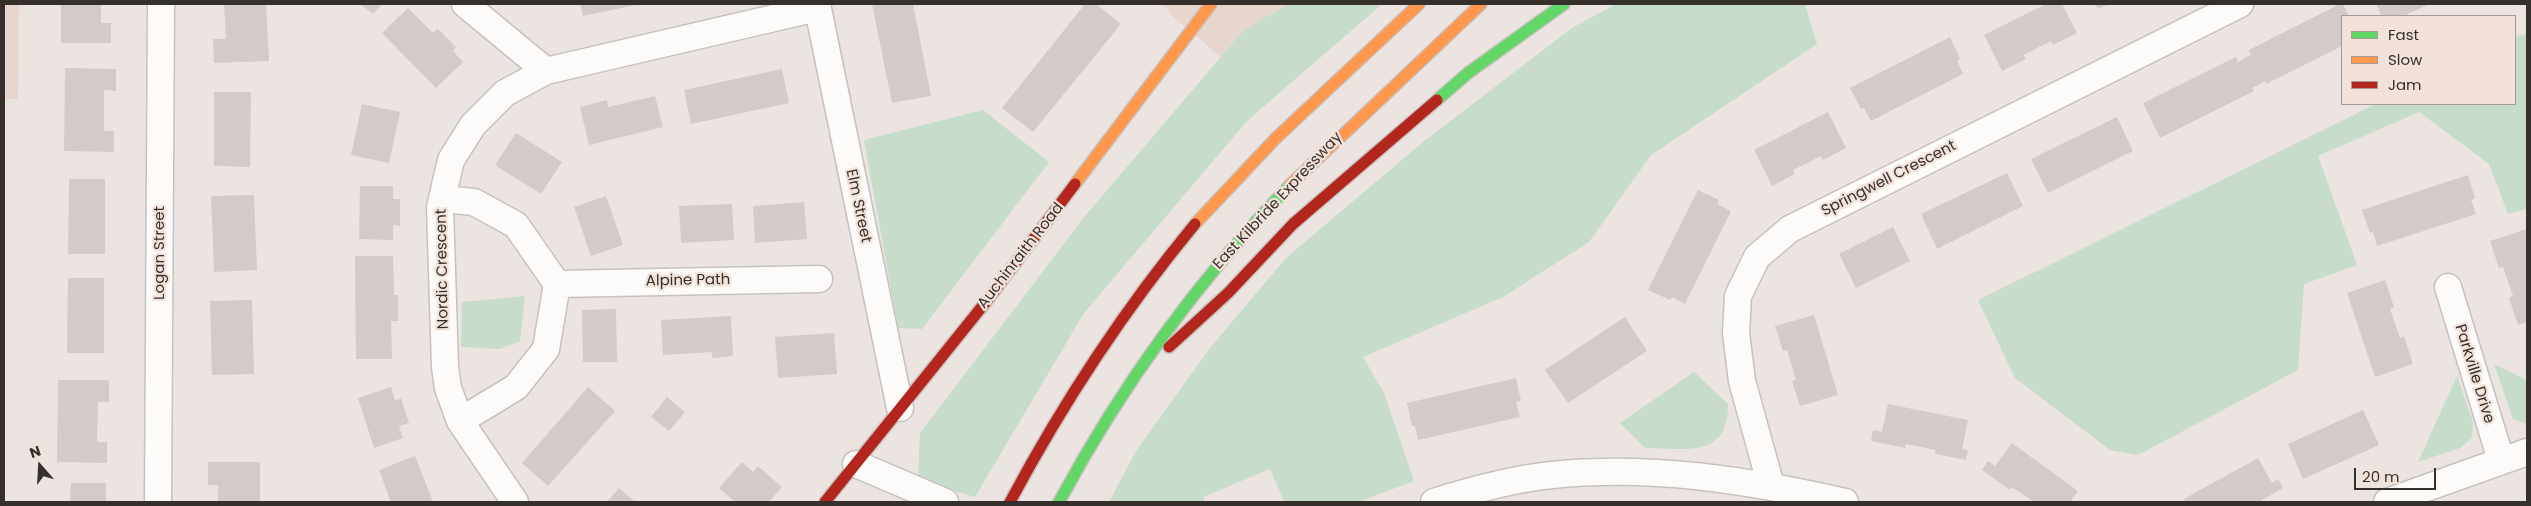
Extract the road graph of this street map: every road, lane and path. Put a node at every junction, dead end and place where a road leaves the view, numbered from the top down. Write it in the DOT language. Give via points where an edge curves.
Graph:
graph roads {
  1 [pos="161,4"];
  2 [pos="465,4"];
  3 [pos="1211,4"];
  4 [pos="1419,4"];
  5 [pos="1481,4"];
  6 [pos="1564,4"];
  7 [pos="2240,4"];
  8 [pos="817,6"];
  9 [pos="546,71"];
  10 [pos="442,199"];
  11 [pos="819,279"];
  12 [pos="557,284"];
  13 [pos="2448,287"];
  14 [pos="1127,385"];
  15 [pos="900,408"];
  16 [pos="460,421"];
  17 [pos="2527,452"];
  18 [pos="2501,460"];
  19 [pos="856,464"];
  20 [pos="1771,486"];
  21 [pos="158,502"];
  22 [pos="515,502"];
  23 [pos="825,502"];
  24 [pos="945,502"];
  25 [pos="1010,502"];
  26 [pos="1059,502"];
  27 [pos="1434,502"];
  28 [pos="1845,502"];
  29 [pos="2387,502"];
  1 -- 21 [label="street, Logan Street"];
  2 -- 9 [label="street"];
  3 -- 15 [label="main road, Auchinraith Road" via="989,298"];
  4 -- 25 [label="main road" via="1312,103 1231,184 1181,242 1109,335 1039,445"];
  5 -- 14 [label="main road, East Kilbride Expressway" via="1360,115 1263,213 1203,282"];
  6 -- 14 [label="main road" via="1468,74 1334,188 1293,224 1228,293"];
  7 -- 20 [label="street, Springwell Crescent" via="1790,229 1757,257 1738,296 1736,333 1742,381"];
  8 -- 9 [label="street, Nordic Crescent"];
  8 -- 15 [label="street, Elm Street"];
  9 -- 10 [label="street, Nordic Crescent" via="505,93 473,125 451,160"];
  10 -- 12 [label="street" via="474,202 516,225"];
  10 -- 16 [label="street, Nordic Crescent" via="445,367 448,388"];
  11 -- 12 [label="street, Alpine Path"];
  12 -- 16 [label="street" via="546,349 516,387"];
  13 -- 18 [label="street, Parkville Drive"];
  14 -- 26 [label="main road, East Kilbride Expressway"];
  15 -- 19 [label="main road, Auchinraith Road"];
  16 -- 22 [label="street, Nordic Crescent"];
  17 -- 18 [label="street"];
  18 -- 29 [label="street"];
  19 -- 23 [label="main road, Auchinraith Road"];
  19 -- 24 [label="street"];
  20 -- 27 [label="street" via="1667,472 1613,471 1550,475 1477,489"];
  20 -- 28 [label="street"];
}
